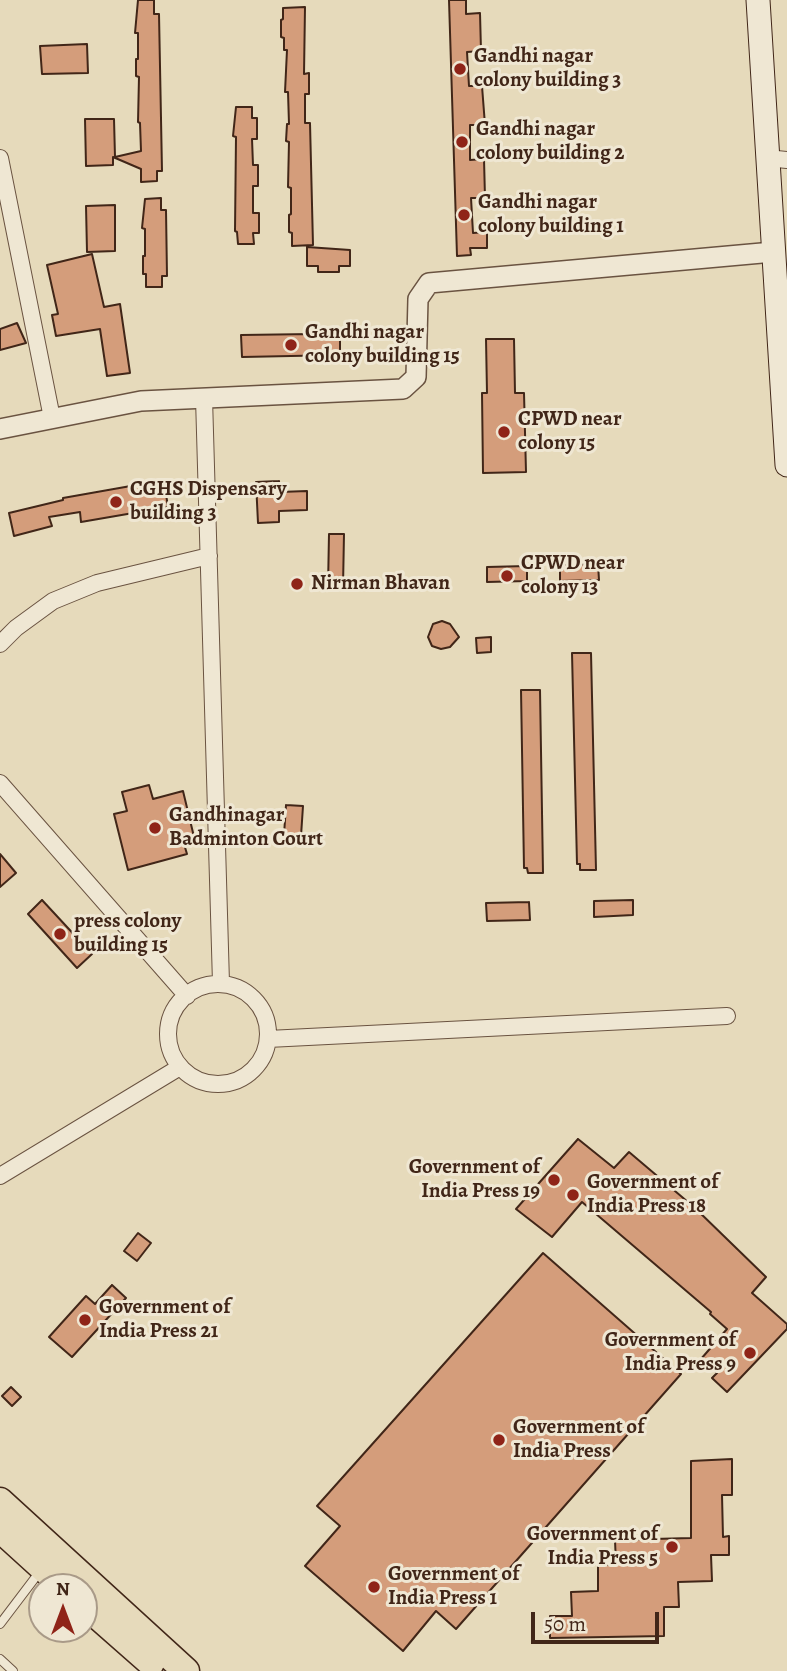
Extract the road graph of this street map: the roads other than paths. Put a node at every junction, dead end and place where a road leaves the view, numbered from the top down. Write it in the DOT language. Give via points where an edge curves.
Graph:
graph roads {
  1 [pos="758,0"];
  2 [pos="0,158"];
  3 [pos="777,159"];
  4 [pos="773,253"];
  5 [pos="783,330"];
  6 [pos="204,398"];
  7 [pos="52,418"];
  8 [pos="0,429"];
  9 [pos="787,465"];
  10 [pos="209,556"];
  11 [pos="0,644"];
  12 [pos="0,783"];
  13 [pos="221,984"];
  14 [pos="187,996"];
  15 [pos="727,1016"];
  16 [pos="268,1039"];
  17 [pos="180,1067"];
  18 [pos="0,1176"];
  19 [pos="0,1501"];
  20 [pos="0,1529"];
  21 [pos="43,1568"];
  22 [pos="49,1573"];
  23 [pos="98,1616"];
  24 [pos="0,1625"];
  25 [pos="0,1659"];
  26 [pos="13,1671"];
  27 [pos="160,1671"];
  28 [pos="186,1671"];
  1 -- 3 [label="main road"];
  2 -- 7 [label="street"];
  3 -- 4 [label="main road"];
  4 -- 5 [label="main road"];
  4 -- 6 [label="street" via="429,283 418,299 416,377 403,389"];
  5 -- 9 [label="main road"];
  6 -- 7 [label="street" via="141,401"];
  6 -- 10 [label="street"];
  7 -- 8 [label="street"];
  10 -- 11 [label="street" via="97,583 53,601"];
  10 -- 13 [label="street"];
  12 -- 14 [label="street"];
  13 -- 14 [label="street" via="195,989"];
  13 -- 16 [label="street" via="253,997 265,1014"];
  14 -- 17 [label="street" via="169,1020 167,1034 170,1052"];
  15 -- 16 [label="street"];
  16 -- 17 [label="street" via="257,1067 236,1082 211,1084"];
  17 -- 18 [label="street"];
  19 -- 28 [label="highway"];
  20 -- 21 [label="highway"];
  21 -- 22 [label="highway"];
  21 -- 24 [label="lane"];
  23 -- 27 [label="highway"];
  25 -- 26 [label="lane"];
}
